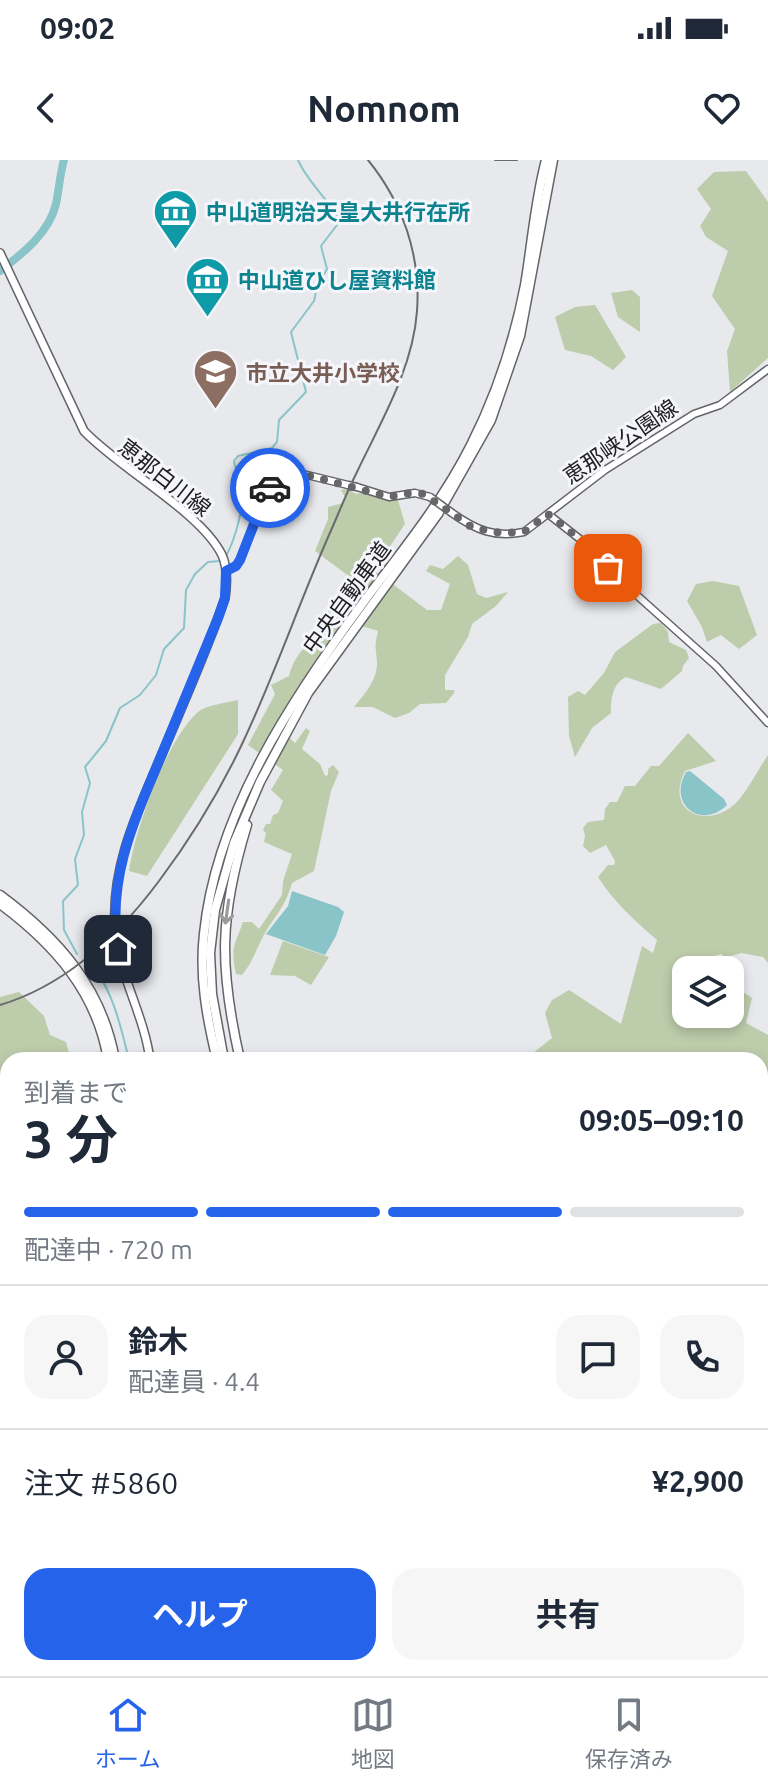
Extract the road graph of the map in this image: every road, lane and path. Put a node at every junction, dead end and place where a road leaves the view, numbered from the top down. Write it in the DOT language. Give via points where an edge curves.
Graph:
graph roads {
  1 [pos="549,163"];
  2 [pos="0,253"];
  3 [pos="768,369"];
  4 [pos="548,514"];
  5 [pos="224,563"];
  6 [pos="768,723"];
  7 [pos="260,782"];
  8 [pos="0,895"];
  9 [pos="0,904"];
  10 [pos="106,1052"];
  11 [pos="113,1052"];
  12 [pos="149,1052"];
  13 [pos="215,1052"];
  14 [pos="223,1052"];
  15 [pos="238,1052"];
  1 -- 7 [label="highway, 中央自動車道" via="524,323 491,420 438,514 308,693"];
  1 -- 13 [label="highway, 中央自動車道" via="514,334 469,449 432,511 302,689 234,821 216,871 204,934 204,994"];
  2 -- 5 [label="main road, 恵那白川線" via="84,431 102,451 206,530"];
  3 -- 4 [label="main road, 恵那峡公園線" via="720,405 688,418 605,470"];
  4 -- 5 [label="main road, 恵那峡公園線, bridge" via="531,528 508,534 473,528 430,497 389,497 303,474 269,488 240,560 236,566"];
  4 -- 6 [label="main road" via="716,666"];
  5 -- 12 [label="main road" via="225,598 118,871 118,949"];
  7 -- 14 [label="highway, 中央自動車道" via="224,874 211,934 212,994"];
  7 -- 15 [label="highway, one-way" via="231,883 224,931 224,976"];
  8 -- 11 [label="highway" via="43,929 78,969 104,1017"];
  9 -- 10 [label="highway" via="49,944 78,980 100,1025"];
}
